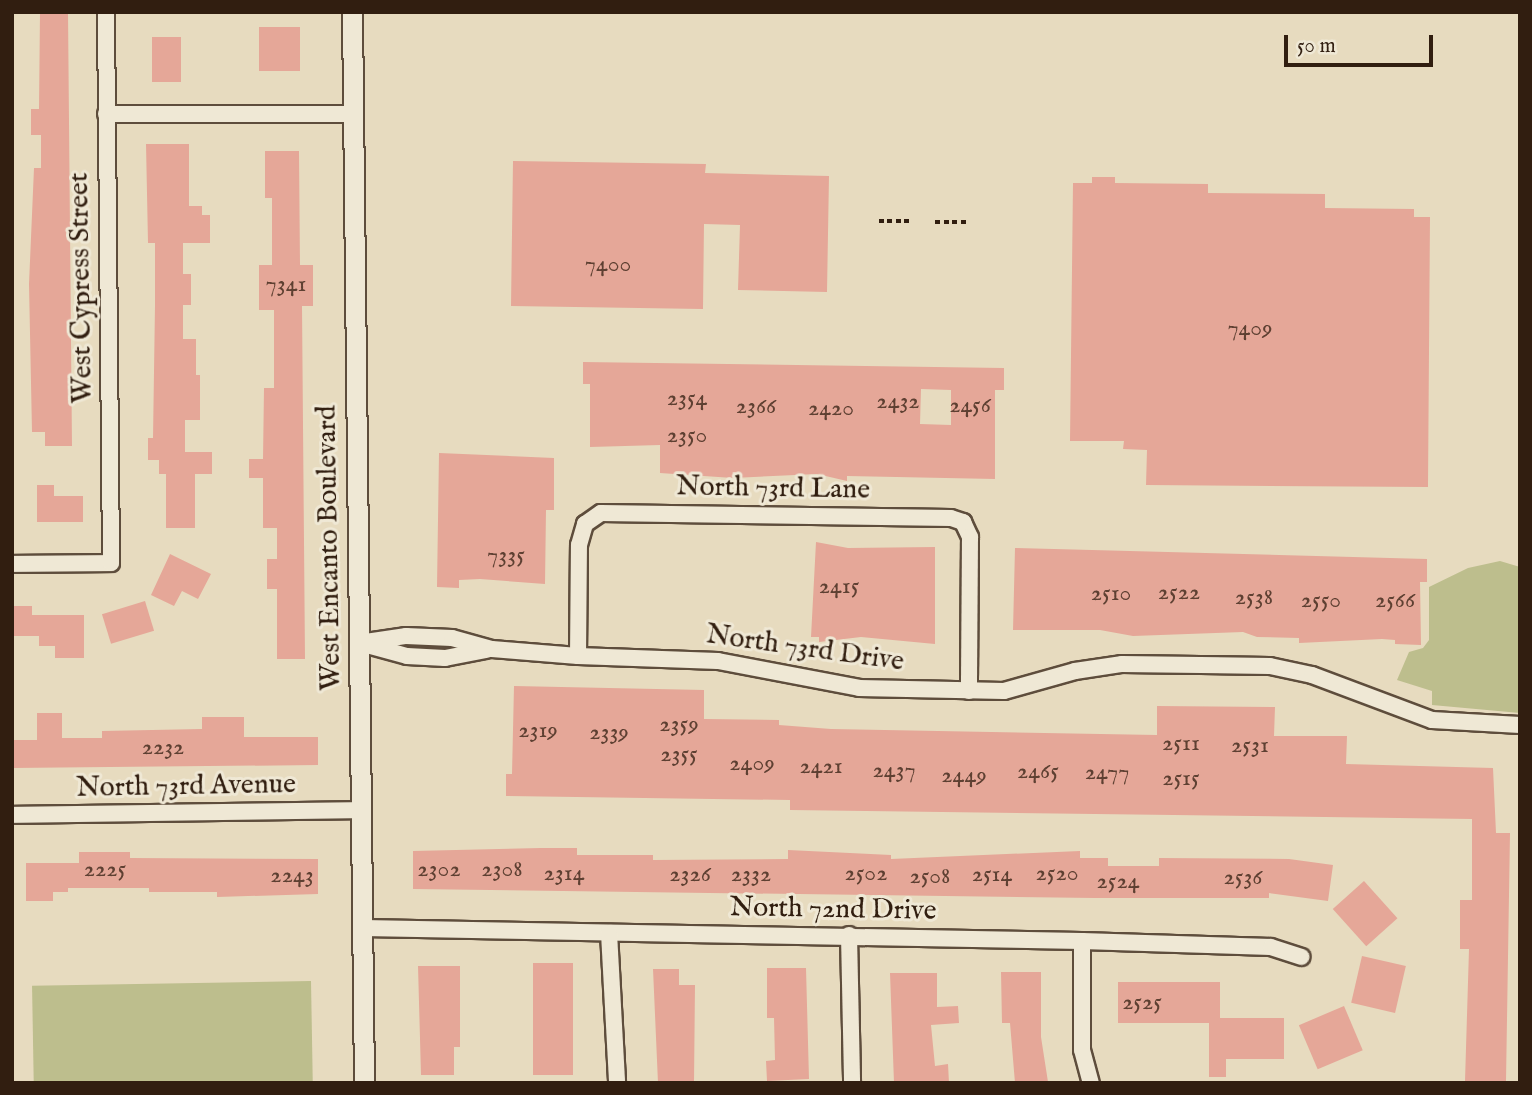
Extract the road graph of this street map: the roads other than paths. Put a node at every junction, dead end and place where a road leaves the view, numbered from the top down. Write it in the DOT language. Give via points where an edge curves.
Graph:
graph roads {
  1 [pos="106,12"];
  2 [pos="352,12"];
  3 [pos="106,114"];
  4 [pos="354,114"];
  5 [pos="12,564"];
  6 [pos="359,643"];
  7 [pos="579,656"];
  8 [pos="969,691"];
  9 [pos="1520,726"];
  10 [pos="361,810"];
  11 [pos="12,816"];
  12 [pos="363,928"];
  13 [pos="609,933"];
  14 [pos="849,935"];
  15 [pos="1082,941"];
  16 [pos="1301,957"];
  17 [pos="364,1083"];
  18 [pos="617,1083"];
  19 [pos="852,1083"];
  20 [pos="1091,1083"];
  1 -- 3 [label="street, West Cypress Street"];
  2 -- 4 [label="street, West Encanto Boulevard"];
  3 -- 4 [label="street"];
  3 -- 5 [label="street, West Cypress Street" via="111,563"];
  4 -- 6 [label="street, West Encanto Boulevard"];
  6 -- 7 [label="street, North 73rd Drive" via="406,636 452,638 492,649"];
  6 -- 10 [label="street, West Encanto Boulevard"];
  7 -- 8 [label="street, North 73rd Drive" via="718,661 859,688"];
  7 -- 8 [label="street, North 73rd Lane" via="579,545 585,524 601,513 925,517 964,522 970,537"];
  8 -- 9 [label="street, North 73rd Drive" via="1004,691 1075,671 1122,664 1270,666 1312,675 1432,720"];
  10 -- 11 [label="street, North 73rd Avenue"];
  10 -- 12 [label="street, West Encanto Boulevard"];
  12 -- 13 [label="street, North 72nd Drive"];
  12 -- 17 [label="street, West Encanto Boulevard"];
  13 -- 14 [label="street, North 72nd Drive"];
  13 -- 18 [label="street"];
  14 -- 15 [label="street, North 72nd Drive"];
  14 -- 19 [label="street"];
  15 -- 16 [label="street, North 72nd Drive" via="1271,947"];
  15 -- 20 [label="street" via="1082,1050"];
}
